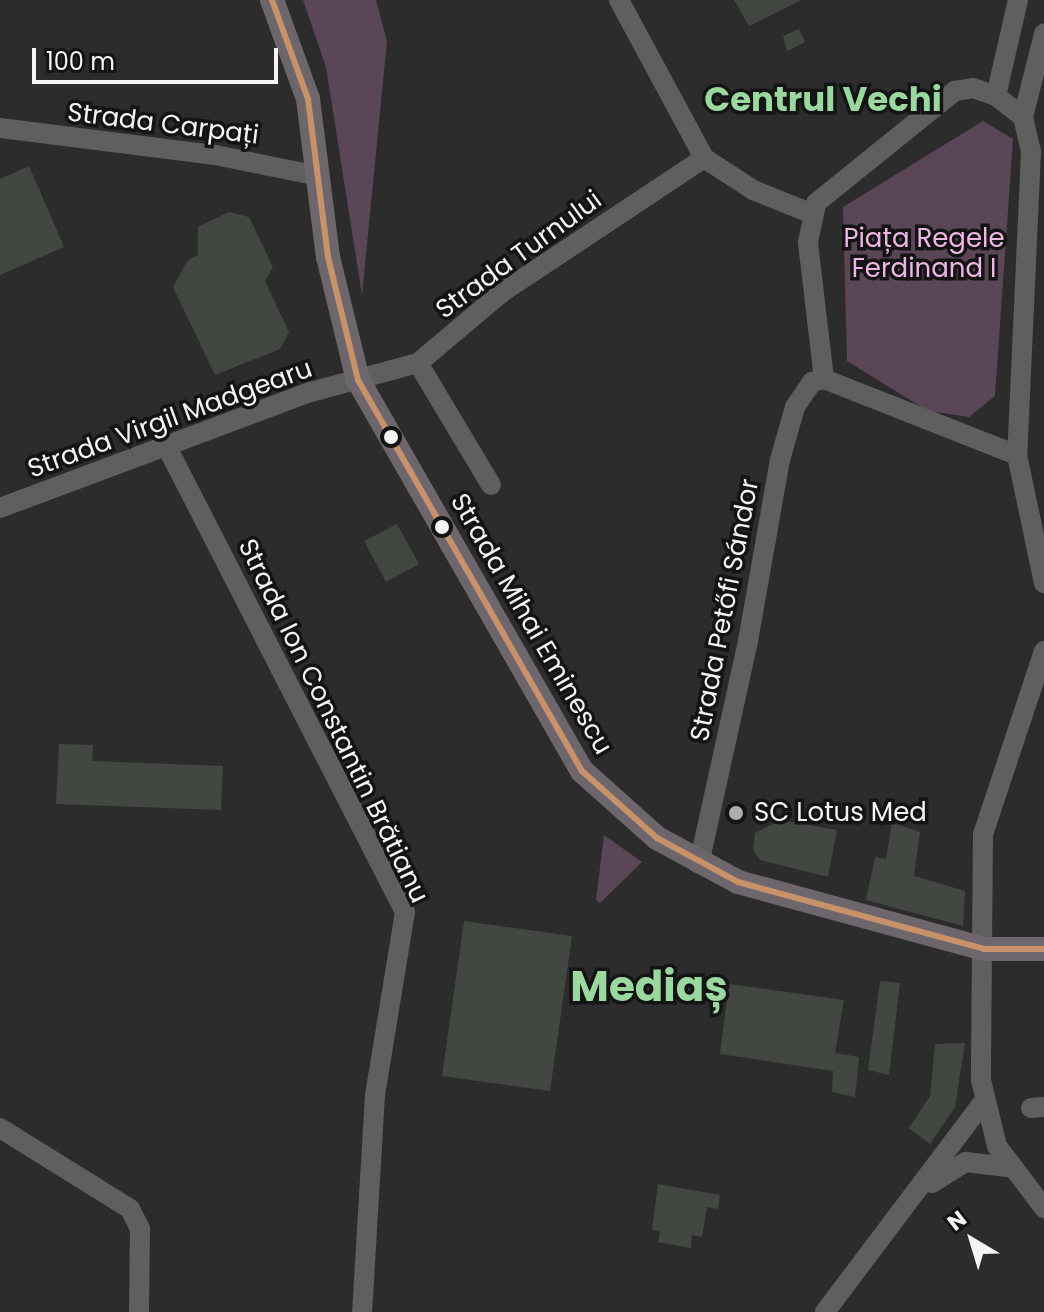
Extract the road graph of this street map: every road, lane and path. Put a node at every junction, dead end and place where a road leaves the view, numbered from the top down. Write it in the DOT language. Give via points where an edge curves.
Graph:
graph roads {
  1 [pos="272,0"];
  2 [pos="619,0"];
  3 [pos="1018,0"];
  4 [pos="1044,34"];
  5 [pos="996,96"];
  6 [pos="1023,117"];
  7 [pos="0,128"];
  8 [pos="704,158"];
  9 [pos="319,176"];
  10 [pos="810,213"];
  11 [pos="418,363"];
  12 [pos="824,379"];
  13 [pos="358,380"];
  14 [pos="168,449"];
  15 [pos="1017,455"];
  16 [pos="491,485"];
  17 [pos="0,508"];
  18 [pos="1044,583"];
  19 [pos="1044,651"];
  20 [pos="699,864"];
  21 [pos="984,949"];
  22 [pos="1044,949"];
  23 [pos="983,1102"];
  24 [pos="0,1128"];
  25 [pos="1007,1167"];
  26 [pos="915,1195"];
  27 [pos="1044,1208"];
  28 [pos="139,1312"];
  29 [pos="362,1312"];
  30 [pos="825,1312"];
  1 -- 9 [label="main road, Strada Mihai Eminescu" via="308,99"];
  2 -- 8 [label="street"];
  3 -- 5 [label="street"];
  4 -- 6 [label="street"];
  5 -- 6 [label="street"];
  5 -- 10 [label="street" via="973,88 955,91 827,188"];
  6 -- 15 [label="street" via="1031,152"];
  7 -- 9 [label="street, Strada Carpați" via="228,157"];
  8 -- 10 [label="street" via="753,190"];
  8 -- 11 [label="street, Strada Turnului" via="501,293"];
  9 -- 13 [label="main road, Strada Mihai Eminescu" via="328,257"];
  10 -- 12 [label="street" via="808,242"];
  11 -- 13 [label="street, Strada Turnului"];
  11 -- 16 [label="street"];
  12 -- 15 [label="street"];
  12 -- 20 [label="street, Strada Petőfi Sándor" via="812,382 795,407 780,460 748,641"];
  13 -- 14 [label="street, Strada Virgil Madgearu"];
  13 -- 20 [label="main road, Strada Mihai Eminescu" via="568,753 640,826"];
  14 -- 17 [label="street, Strada Virgil Madgearu"];
  14 -- 29 [label="street, Strada Ion Constantin Brătianu" via="405,912 375,1095"];
  15 -- 18 [label="street"];
  19 -- 21 [label="street" via="983,834"];
  20 -- 21 [label="main road, Strada Mihai Eminescu" via="781,897"];
  21 -- 22 [label="main road, Strada Mihai Eminescu"];
  21 -- 23 [label="street"];
  23 -- 25 [label="street"];
  23 -- 26 [label="street"];
  24 -- 28 [label="street" via="130,1209 140,1229"];
  25 -- 26 [label="street" via="966,1162"];
  25 -- 27 [label="street"];
  26 -- 30 [label="street"];
}
